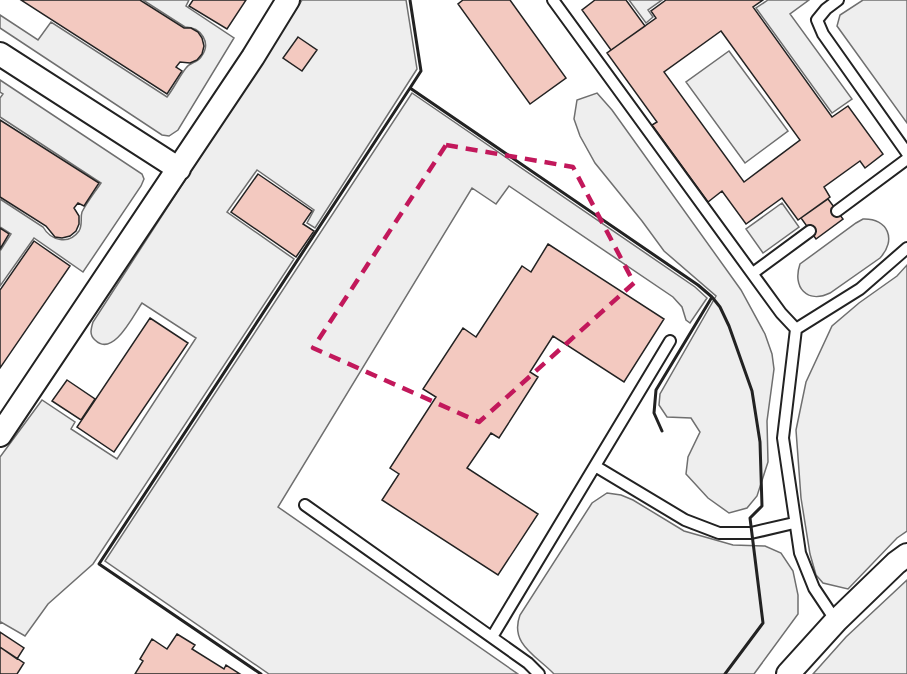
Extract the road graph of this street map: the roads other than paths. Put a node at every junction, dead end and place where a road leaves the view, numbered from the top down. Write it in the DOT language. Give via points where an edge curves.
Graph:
graph roads {
  1 [pos="288,0"];
  2 [pos="553,0"];
  3 [pos="838,0"];
  4 [pos="0,54"];
  5 [pos="907,153"];
  6 [pos="907,159"];
  7 [pos="179,169"];
  8 [pos="837,211"];
  9 [pos="810,231"];
  10 [pos="907,248"];
  11 [pos="753,273"];
  12 [pos="795,329"];
  13 [pos="669,341"];
  14 [pos="0,435"];
  15 [pos="595,466"];
  16 [pos="305,505"];
  17 [pos="794,523"];
  18 [pos="907,555"];
  19 [pos="836,621"];
  20 [pos="492,638"];
  21 [pos="539,674"];
  22 [pos="788,674"];
  1 -- 7 [label="street"];
  2 -- 11 [label="lane"];
  3 -- 5 [label="lane" via="817,20 823,34"];
  4 -- 7 [label="street"];
  6 -- 8 [label="lane"];
  7 -- 14 [label="street"];
  9 -- 11 [label="lane"];
  10 -- 12 [label="lane" via="860,289"];
  11 -- 12 [label="lane"];
  12 -- 17 [label="lane" via="783,438"];
  13 -- 15 [label="lane"];
  15 -- 17 [label="lane" via="685,520 719,533 751,533"];
  15 -- 20 [label="lane"];
  16 -- 20 [label="lane"];
  17 -- 19 [label="lane" via="800,553 814,588"];
  18 -- 19 [label="street"];
  19 -- 22 [label="street"];
  20 -- 21 [label="lane"];
}
